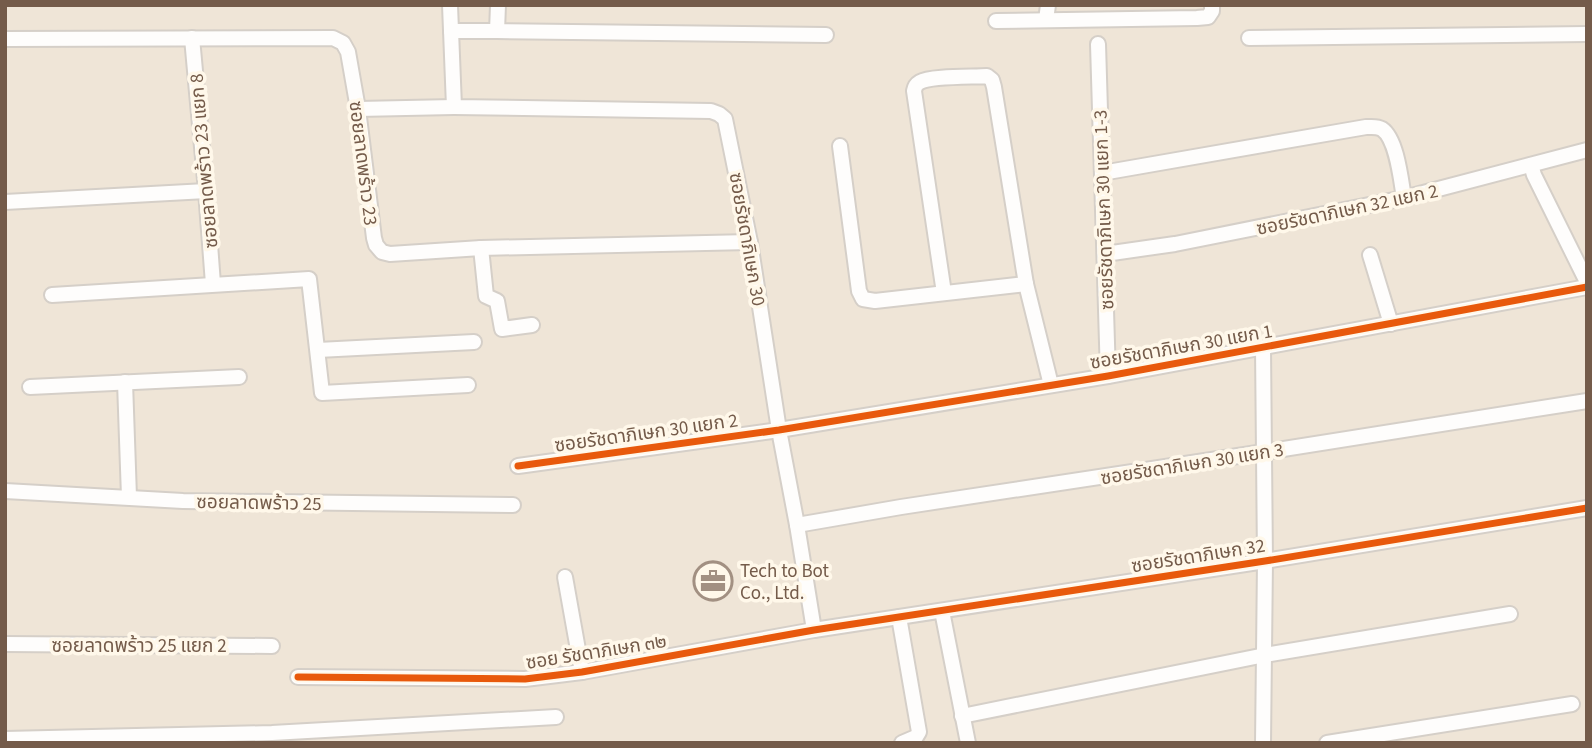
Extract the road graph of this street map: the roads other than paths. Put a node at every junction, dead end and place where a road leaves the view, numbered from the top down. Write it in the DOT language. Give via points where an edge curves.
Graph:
graph roads {
  1 [pos="450,5"];
  2 [pos="498,5"];
  3 [pos="1212,5"];
  4 [pos="1047,13"];
  5 [pos="996,21"];
  6 [pos="451,31"];
  7 [pos="497,31"];
  8 [pos="1587,34"];
  9 [pos="826,35"];
  10 [pos="192,38"];
  11 [pos="1249,38"];
  12 [pos="5,39"];
  13 [pos="1098,44"];
  14 [pos="454,107"];
  15 [pos="358,109"];
  16 [pos="840,146"];
  17 [pos="1587,150"];
  18 [pos="1531,165"];
  19 [pos="1102,173"];
  20 [pos="206,191"];
  21 [pos="1404,198"];
  22 [pos="5,202"];
  23 [pos="750,242"];
  24 [pos="481,248"];
  25 [pos="1104,254"];
  26 [pos="1370,255"];
  27 [pos="213,284"];
  28 [pos="1026,284"];
  29 [pos="1587,285"];
  30 [pos="944,293"];
  31 [pos="52,295"];
  32 [pos="1391,324"];
  33 [pos="532,326"];
  34 [pos="474,342"];
  35 [pos="1263,348"];
  36 [pos="318,350"];
  37 [pos="1108,376"];
  38 [pos="239,377"];
  39 [pos="125,382"];
  40 [pos="468,385"];
  41 [pos="1051,385"];
  42 [pos="30,387"];
  43 [pos="1587,401"];
  44 [pos="779,430"];
  45 [pos="1264,452"];
  46 [pos="518,466"];
  47 [pos="5,491"];
  48 [pos="129,498"];
  49 [pos="513,505"];
  50 [pos="1587,508"];
  51 [pos="797,525"];
  52 [pos="1265,561"];
  53 [pos="565,577"];
  54 [pos="942,611"];
  55 [pos="1510,614"];
  56 [pos="899,617"];
  57 [pos="814,629"];
  58 [pos="5,644"];
  59 [pos="272,646"];
  60 [pos="1265,655"];
  61 [pos="582,672"];
  62 [pos="298,677"];
  63 [pos="1572,704"];
  64 [pos="962,716"];
  65 [pos="556,717"];
  66 [pos="5,739"];
  67 [pos="904,743"];
  68 [pos="968,743"];
  69 [pos="1263,743"];
  70 [pos="1327,743"];
  1 -- 6 [label="street"];
  2 -- 7 [label="street"];
  3 -- 4 [label="street" via="1208,17 1197,18"];
  4 -- 5 [label="street"];
  6 -- 7 [label="street"];
  6 -- 14 [label="street"];
  7 -- 9 [label="street"];
  8 -- 11 [label="street"];
  10 -- 12 [label="street, ซอยลาดพร้าว 23"];
  10 -- 15 [label="street, ซอยลาดพร้าว 23" via="333,38 348,52"];
  10 -- 20 [label="street, ซอยลาดพร้าว 23 แยก 8"];
  13 -- 19 [label="street, ซอยรัชดาภิเษก 30 แยก 1-3"];
  14 -- 15 [label="street, ซอยรัชดาภิเษก 30"];
  14 -- 23 [label="street, ซอยรัชดาภิเษก 30" via="719,114 725,120"];
  15 -- 24 [label="street, ซอยลาดพร้าว 23" via="374,238 382,252"];
  16 -- 30 [label="street" via="863,299"];
  17 -- 18 [label="street, ซอยรัชดาภิเษก 32 แยก 2"];
  18 -- 21 [label="street, ซอยรัชดาภิเษก 32 แยก 2"];
  18 -- 29 [label="street"];
  19 -- 21 [label="street" via="1378,127 1394,146"];
  19 -- 25 [label="street, ซอยรัชดาภิเษก 30 แยก 1-3"];
  20 -- 22 [label="street"];
  20 -- 27 [label="street, ซอยลาดพร้าว 23 แยก 8"];
  21 -- 25 [label="street, ซอยรัชดาภิเษก 32 แยก 2"];
  23 -- 24 [label="street, ซอยลาดพร้าว 23"];
  23 -- 44 [label="street, ซอยรัชดาภิเษก 30"];
  24 -- 33 [label="street" via="486,296 497,300 502,329"];
  25 -- 37 [label="street, ซอยรัชดาภิเษก 30 แยก 1-3"];
  26 -- 32 [label="street"];
  27 -- 31 [label="street"];
  27 -- 36 [label="street" via="309,279"];
  28 -- 30 [label="street"];
  28 -- 30 [label="street" via="992,80 987,76 933,79 921,81 914,92"];
  28 -- 41 [label="street"];
  29 -- 32 [label="street, ซอยรัชดาภิเษก 30 แยก 1"];
  32 -- 35 [label="street, ซอยรัชดาภิเษก 30 แยก 1"];
  34 -- 36 [label="street"];
  35 -- 37 [label="street, ซอยรัชดาภิเษก 30 แยก 1"];
  35 -- 45 [label="street"];
  36 -- 40 [label="street" via="322,393"];
  37 -- 41 [label="street, ซอยรัชดาภิเษก 30 แยก 1"];
  38 -- 39 [label="street"];
  39 -- 42 [label="street"];
  39 -- 48 [label="street"];
  41 -- 44 [label="street, ซอยรัชดาภิเษก 30 แยก 1"];
  43 -- 45 [label="street, ซอยรัชดาภิเษก 30 แยก 3"];
  44 -- 46 [label="street, ซอยรัชดาภิเษก 30 แยก 2"];
  44 -- 51 [label="street, ซอยรัชดาภิเษก 30"];
  45 -- 51 [label="street, ซอยรัชดาภิเษก 30 แยก 3"];
  45 -- 52 [label="street"];
  47 -- 48 [label="street, ซอยลาดพร้าว 25"];
  48 -- 49 [label="street, ซอยลาดพร้าว 25"];
  50 -- 52 [label="street, ซอยรัชดาภิเษก 32"];
  51 -- 57 [label="street, ซอยรัชดาภิเษก 30"];
  52 -- 54 [label="street, ซอยรัชดาภิเษก 32"];
  52 -- 60 [label="street"];
  53 -- 61 [label="street"];
  54 -- 56 [label="street, ซอยรัชดาภิเษก 32"];
  54 -- 64 [label="street"];
  55 -- 60 [label="street"];
  56 -- 57 [label="street, ซอยรัชดาภิเษก 32"];
  56 -- 67 [label="street" via="919,733"];
  57 -- 61 [label="street, ซอย รัชดาภิเษก ๓๒"];
  58 -- 59 [label="street, ซอยลาดพร้าว 25 แยก 2"];
  60 -- 64 [label="street"];
  60 -- 69 [label="street"];
  61 -- 62 [label="street, ซอย รัชดาภิเษก ๓๒" via="525,679"];
  63 -- 70 [label="street"];
  64 -- 68 [label="street"];
  65 -- 66 [label="street" via="272,733"];
}
